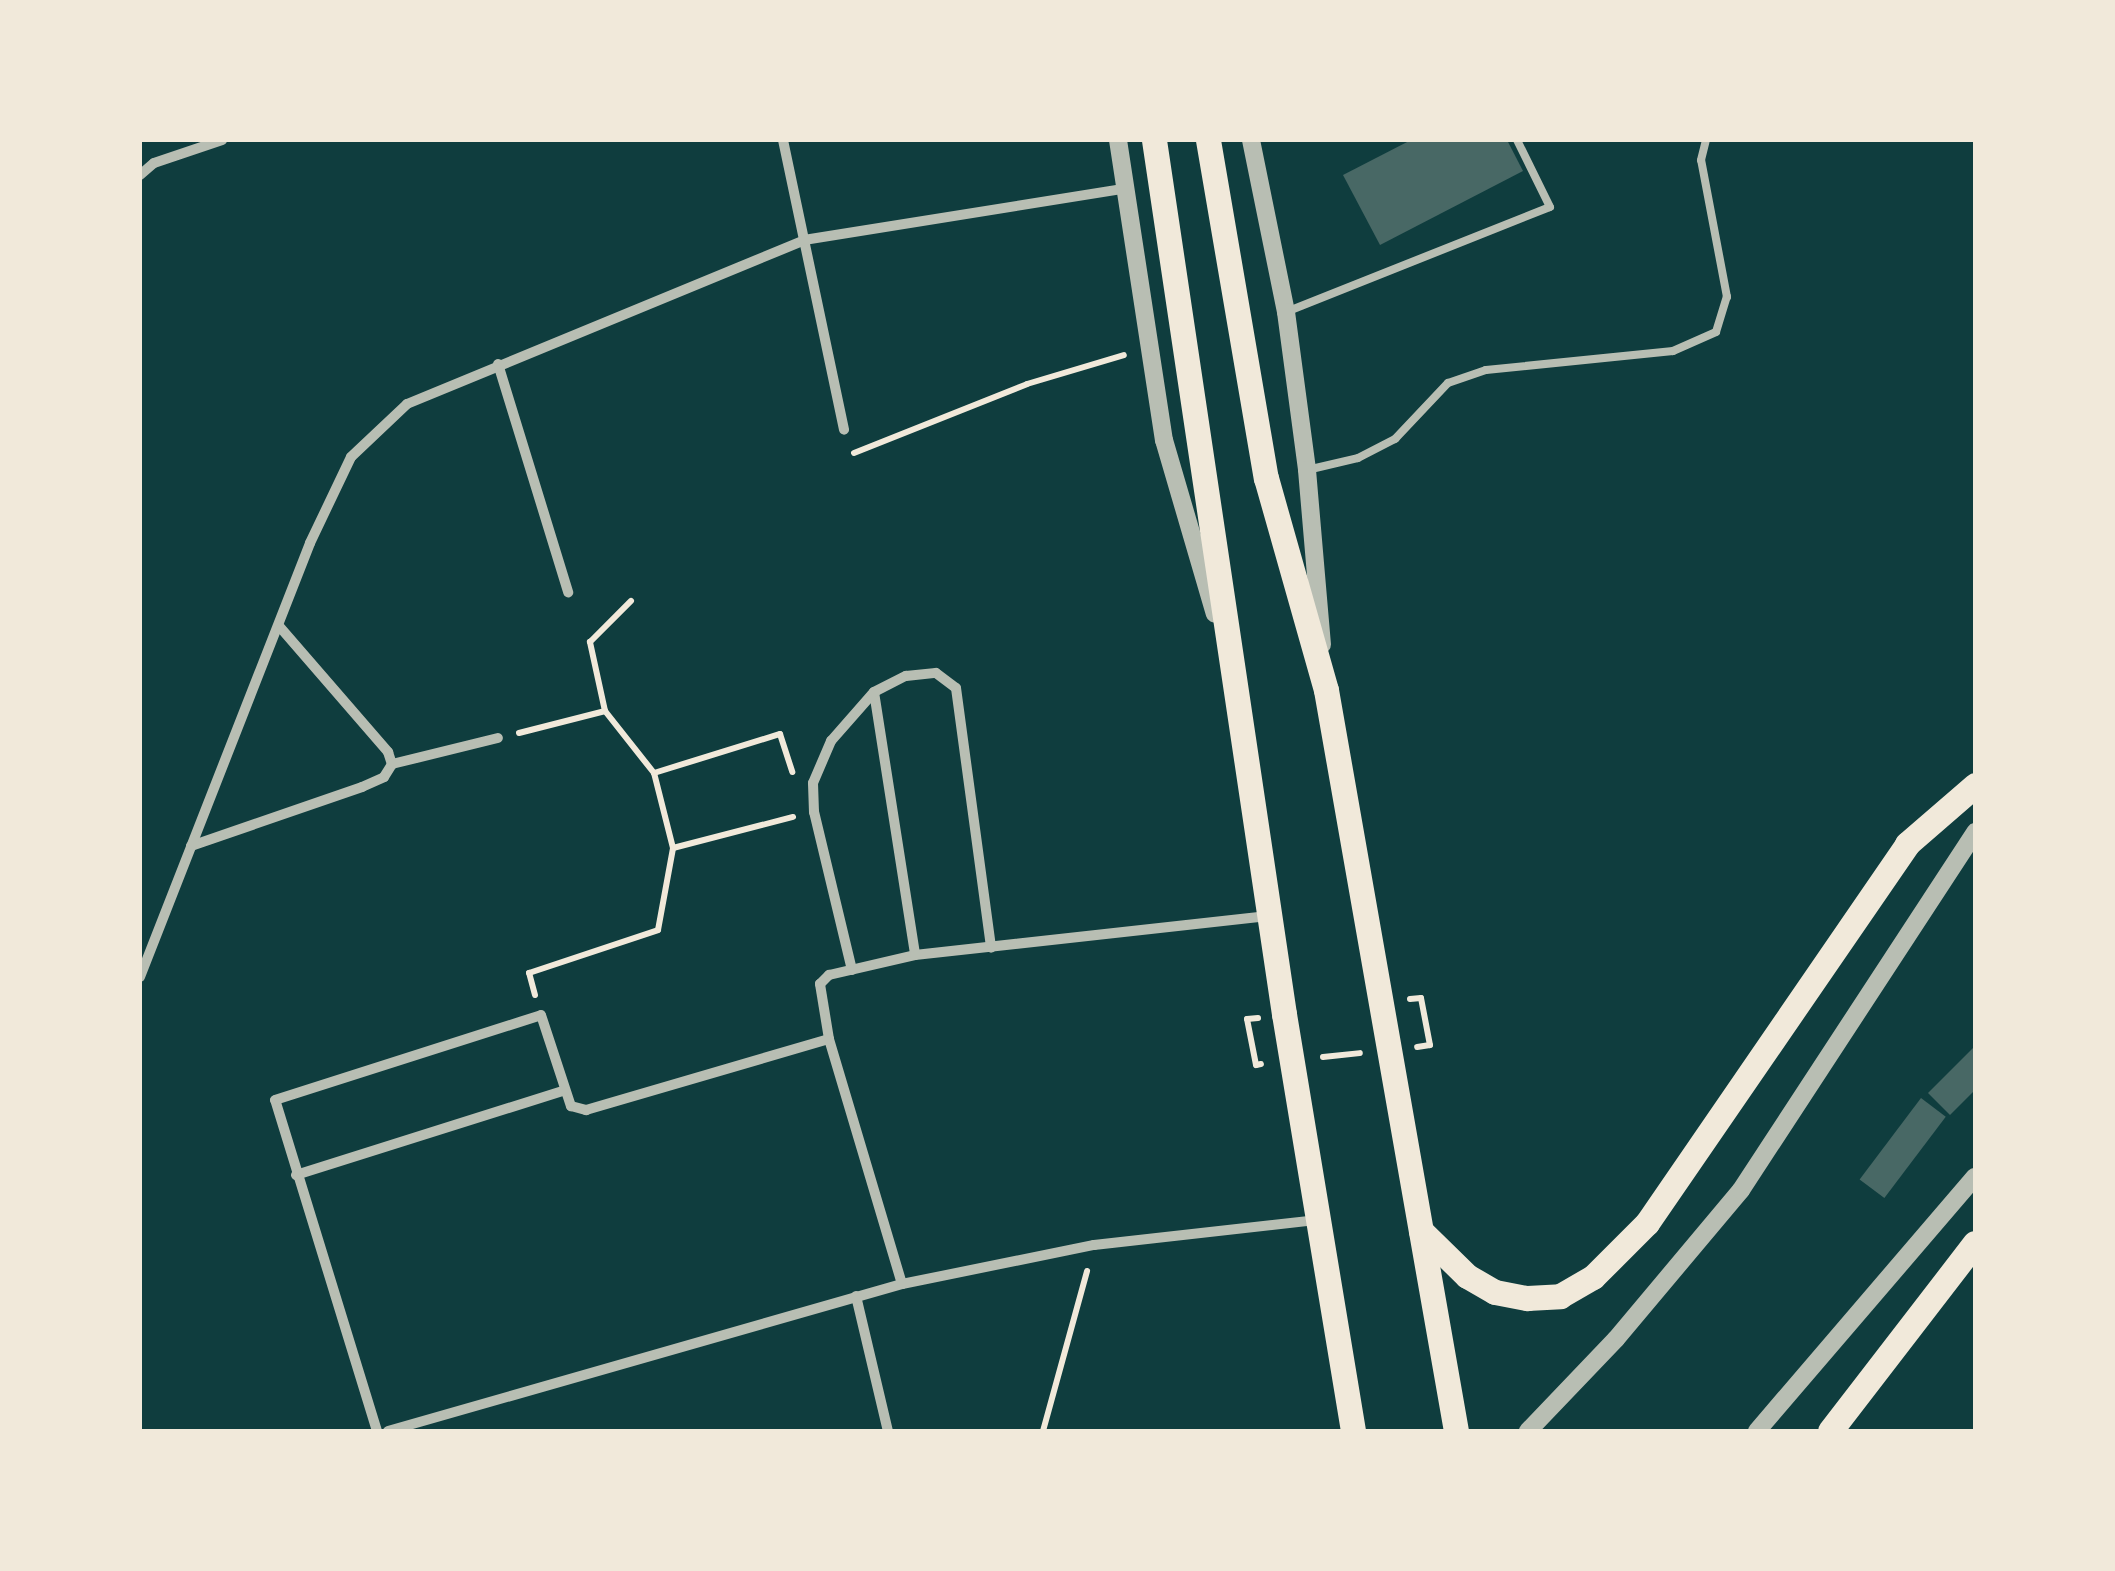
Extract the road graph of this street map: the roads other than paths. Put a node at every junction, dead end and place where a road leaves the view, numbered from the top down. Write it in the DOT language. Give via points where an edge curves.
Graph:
graph roads {
  1 [pos="222,140"];
  2 [pos="783,140"];
  3 [pos="1118,140"];
  4 [pos="1154,140"];
  5 [pos="1208,140"];
  6 [pos="1250,140"];
  7 [pos="1517,140"];
  8 [pos="1706,140"];
  9 [pos="140,175"];
  10 [pos="1124,189"];
  11 [pos="804,240"];
  12 [pos="1286,312"];
  13 [pos="498,364"];
  14 [pos="844,430"];
  15 [pos="1308,470"];
  16 [pos="568,592"];
  17 [pos="278,626"];
  18 [pos="1234,677"];
  19 [pos="1326,690"];
  20 [pos="874,692"];
  21 [pos="498,738"];
  22 [pos="392,764"];
  23 [pos="1975,785"];
  24 [pos="1975,832"];
  25 [pos="191,846"];
  26 [pos="1269,916"];
  27 [pos="991,948"];
  28 [pos="915,955"];
  29 [pos="852,970"];
  30 [pos="140,977"];
  31 [pos="828,1039"];
  32 [pos="565,1090"];
  33 [pos="296,1175"];
  34 [pos="1975,1177"];
  35 [pos="1316,1220"];
  36 [pos="1420,1231"];
  37 [pos="1975,1243"];
  38 [pos="902,1284"];
  39 [pos="856,1296"];
  40 [pos="377,1431"];
  41 [pos="388,1431"];
  42 [pos="888,1431"];
  43 [pos="1353,1431"];
  44 [pos="1456,1431"];
  45 [pos="1528,1431"];
  46 [pos="1757,1431"];
  47 [pos="1830,1431"];
  1 -- 9 [label="street" via="154,163"];
  2 -- 11 [label="street"];
  3 -- 10 [label="street"];
  4 -- 18 [label="main road"];
  5 -- 19 [label="main road" via="1266,478"];
  6 -- 12 [label="street"];
  7 -- 12 [label="lane" via="1550,207"];
  8 -- 15 [label="lane" via="1701,160 1727,297 1716,332 1673,351 1486,370 1448,384 1395,438 1358,458"];
  10 -- 11 [label="street"];
  10 -- 18 [label="street" via="1164,440"];
  11 -- 13 [label="street"];
  11 -- 14 [label="street"];
  12 -- 15 [label="street"];
  13 -- 16 [label="street"];
  13 -- 17 [label="street" via="407,404 351,457"];
  15 -- 19 [label="street"];
  17 -- 22 [label="street"];
  17 -- 25 [label="street"];
  18 -- 26 [label="main road"];
  19 -- 36 [label="main road"];
  20 -- 27 [label="street" via="906,676 936,673 956,688"];
  20 -- 28 [label="street"];
  20 -- 29 [label="street" via="831,742 812,784"];
  21 -- 22 [label="street"];
  22 -- 25 [label="street" via="384,777 362,787"];
  23 -- 36 [label="main road" via="1907,844 1646,1223 1593,1277 1560,1296 1495,1292 1466,1276"];
  24 -- 45 [label="street" via="1741,1190 1616,1339"];
  25 -- 30 [label="street"];
  26 -- 27 [label="street"];
  26 -- 35 [label="main road"];
  27 -- 28 [label="street"];
  28 -- 29 [label="street"];
  29 -- 31 [label="street" via="820,984"];
  31 -- 32 [label="street" via="586,1110 571,1106"];
  31 -- 38 [label="street"];
  32 -- 33 [label="street"];
  32 -- 33 [label="street" via="540,1015 274,1100"];
  33 -- 40 [label="street"];
  34 -- 46 [label="street"];
  35 -- 38 [label="street" via="1094,1245"];
  35 -- 43 [label="main road"];
  36 -- 44 [label="main road"];
  37 -- 47 [label="main road"];
  38 -- 39 [label="street"];
  39 -- 41 [label="street"];
  39 -- 42 [label="street"];
}
